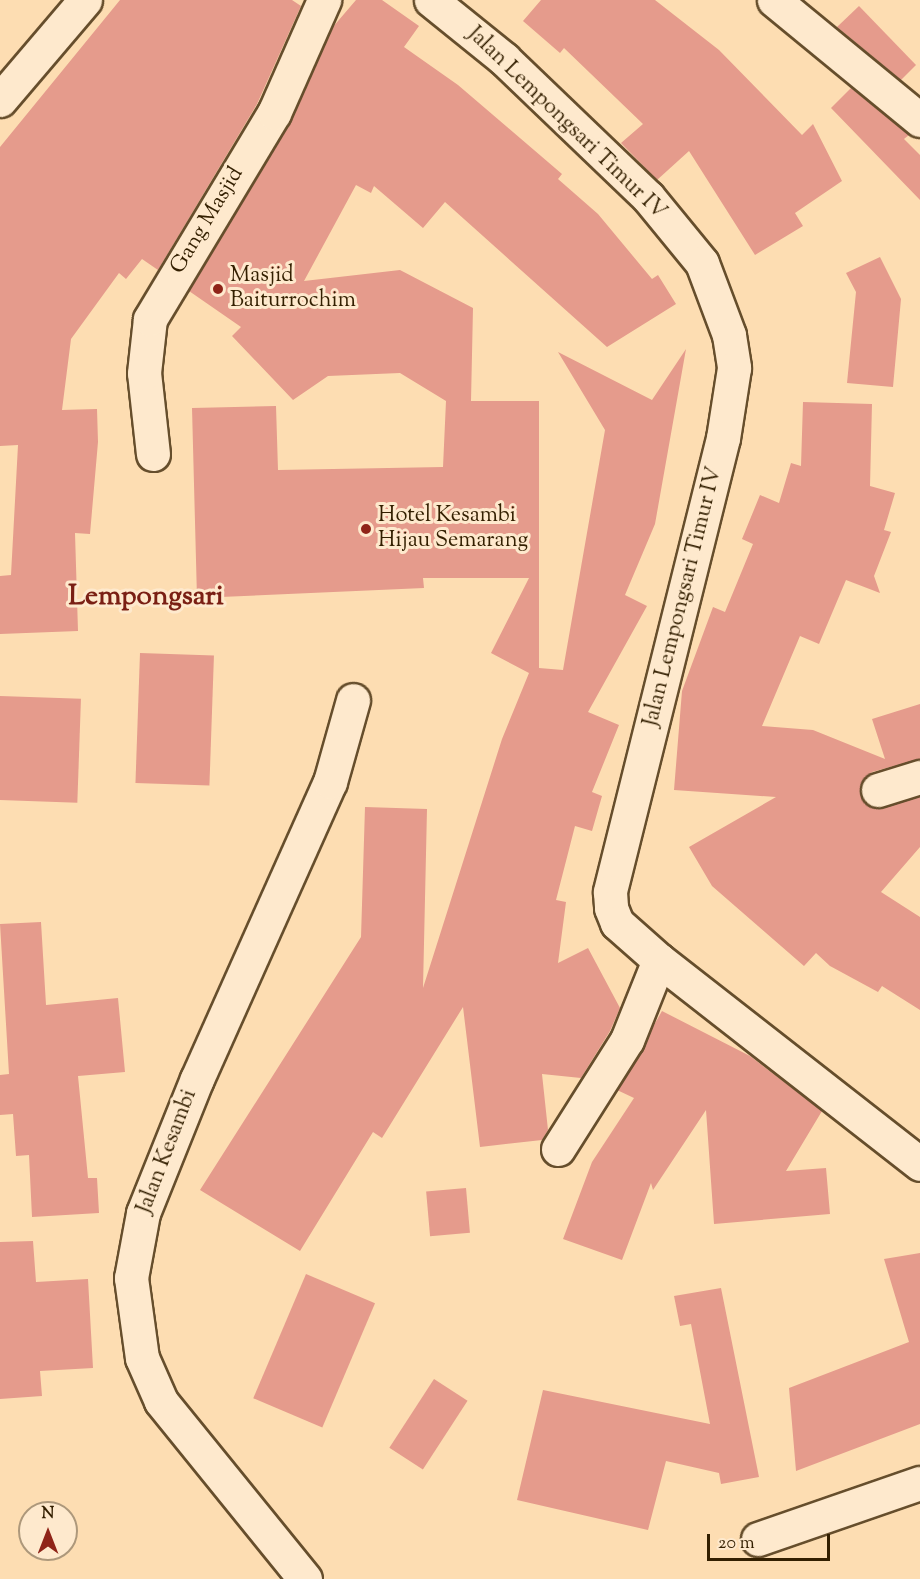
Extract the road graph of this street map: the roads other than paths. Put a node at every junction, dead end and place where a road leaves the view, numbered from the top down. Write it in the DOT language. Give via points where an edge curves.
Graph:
graph roads {
  1 [pos="85,0"];
  2 [pos="324,0"];
  3 [pos="431,0"];
  4 [pos="774,0"];
  5 [pos="0,100"];
  6 [pos="920,120"];
  7 [pos="153,454"];
  8 [pos="353,700"];
  9 [pos="920,777"];
  10 [pos="878,789"];
  11 [pos="659,960"];
  12 [pos="558,1149"];
  13 [pos="920,1164"];
  14 [pos="920,1483"];
  15 [pos="758,1539"];
  16 [pos="305,1579"];
  1 -- 5 [label="street"];
  2 -- 7 [label="street, Gang Masjid" via="274,113 150,319 144,373"];
  3 -- 11 [label="street, Jalan Lempongsari Timur IV" via="504,59 648,197 702,263 729,335 734,368 723,438 610,892 617,923"];
  4 -- 6 [label="street"];
  8 -- 16 [label="street, Jalan Kesambi" via="330,782 197,1079 143,1213 131,1278 142,1358 161,1401"];
  9 -- 10 [label="street"];
  11 -- 12 [label="street" via="627,1040"];
  11 -- 13 [label="street, Jalan Lempongsari Timur IV"];
  14 -- 15 [label="street"];
}
